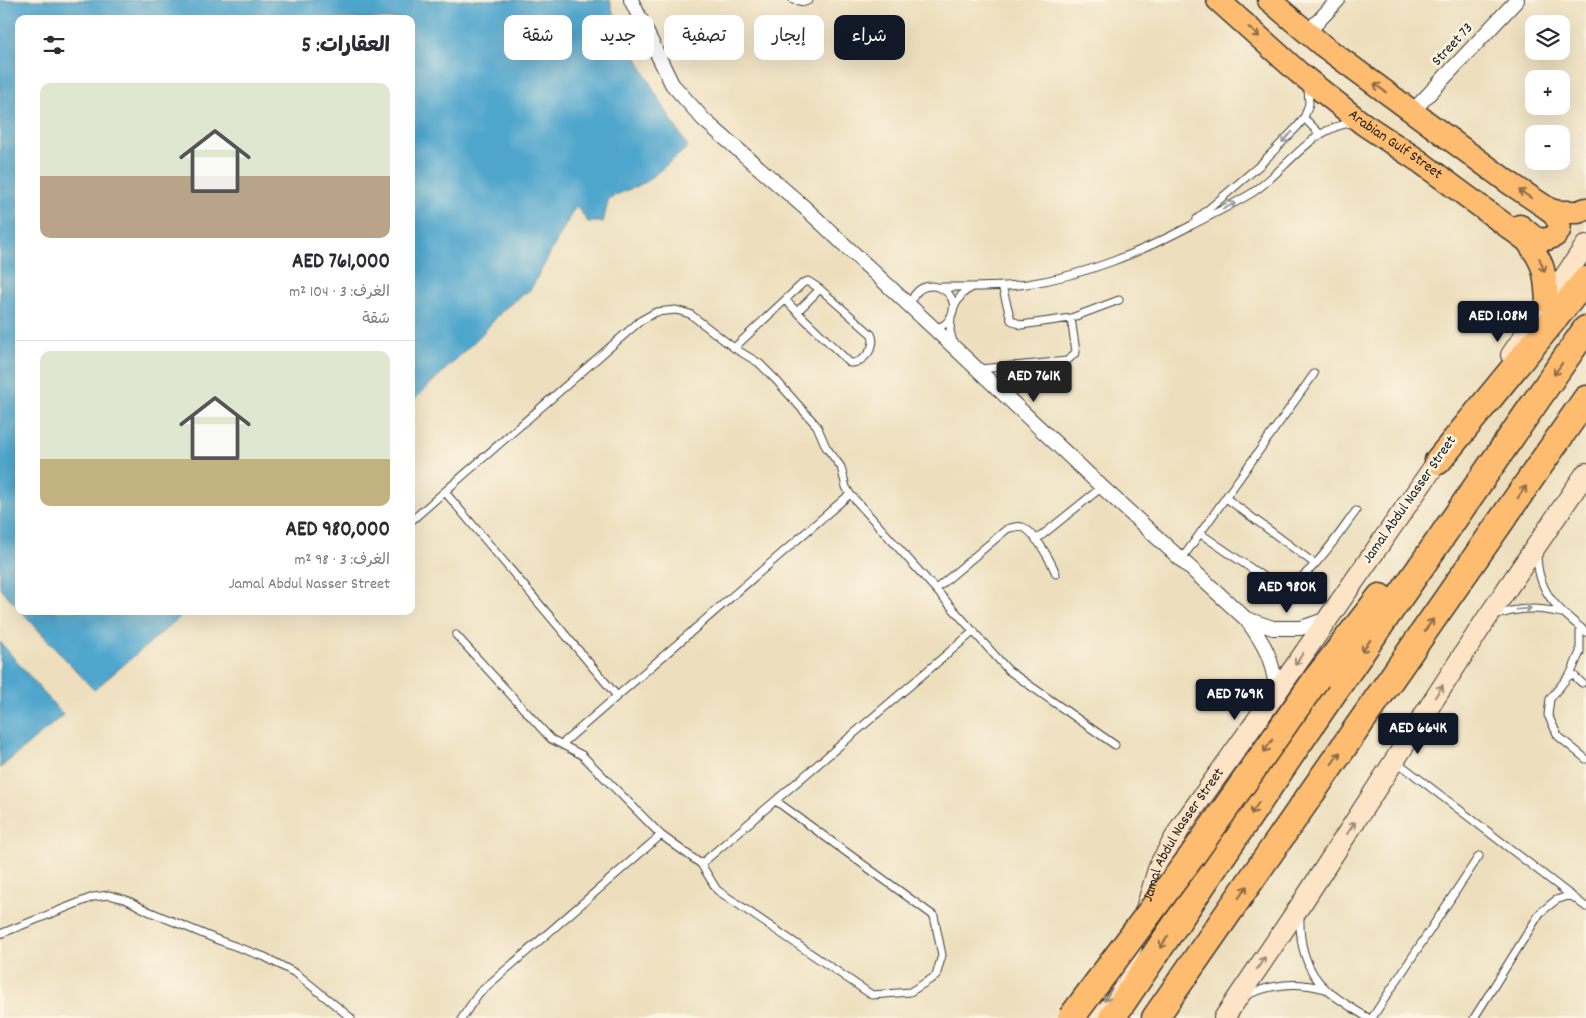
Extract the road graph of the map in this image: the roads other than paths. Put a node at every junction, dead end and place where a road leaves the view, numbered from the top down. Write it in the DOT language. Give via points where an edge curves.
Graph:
graph roads {
  1 [pos="631,0"];
  2 [pos="793,0"];
  3 [pos="809,0"];
  4 [pos="1218,0"];
  5 [pos="1269,0"];
  6 [pos="1338,0"];
  7 [pos="1517,0"];
  8 [pos="1314,39"];
  9 [pos="1303,75"];
  10 [pos="1412,112"];
  11 [pos="1304,118"];
  12 [pos="1362,123"];
  13 [pos="1320,134"];
  14 [pos="1419,161"];
  15 [pos="1586,209"];
  16 [pos="1550,210"];
  17 [pos="1186,229"];
  18 [pos="1586,245"];
  19 [pos="1586,280"];
  20 [pos="973,286"];
  21 [pos="1002,286"];
  22 [pos="940,287"];
  23 [pos="820,289"];
  24 [pos="785,300"];
  25 [pos="1119,300"];
  26 [pos="1548,302"];
  27 [pos="910,306"];
  28 [pos="954,307"];
  29 [pos="797,312"];
  30 [pos="952,315"];
  31 [pos="1071,318"];
  32 [pos="935,328"];
  33 [pos="1586,329"];
  34 [pos="734,348"];
  35 [pos="956,348"];
  36 [pos="978,369"];
  37 [pos="1314,374"];
  38 [pos="1586,399"];
  39 [pos="1507,442"];
  40 [pos="1438,461"];
  41 [pos="1586,473"];
  42 [pos="1102,488"];
  43 [pos="445,492"];
  44 [pos="850,494"];
  45 [pos="1226,498"];
  46 [pos="1356,511"];
  47 [pos="415,518"];
  48 [pos="1201,534"];
  49 [pos="1036,540"];
  50 [pos="1538,542"];
  51 [pos="1181,560"];
  52 [pos="1315,564"];
  53 [pos="1056,574"];
  54 [pos="936,589"];
  55 [pos="1564,614"];
  56 [pos="1246,619"];
  57 [pos="1327,619"];
  58 [pos="1485,621"];
  59 [pos="1583,630"];
  60 [pos="974,631"];
  61 [pos="456,635"];
  62 [pos="1571,673"];
  63 [pos="1582,683"];
  64 [pos="1277,692"];
  65 [pos="617,696"];
  66 [pos="562,744"];
  67 [pos="1114,745"];
  68 [pos="1586,759"];
  69 [pos="1394,760"];
  70 [pos="776,800"];
  71 [pos="661,835"];
  72 [pos="1479,856"];
  73 [pos="702,864"];
  74 [pos="1571,895"];
  75 [pos="1304,900"];
  76 [pos="1586,907"];
  77 [pos="1220,925"];
  78 [pos="0,934"];
  79 [pos="1325,989"];
  80 [pos="1178,1009"];
  81 [pos="1229,1011"];
  82 [pos="351,1018"];
  83 [pos="462,1018"];
  84 [pos="1071,1018"];
  85 [pos="1094,1018"];
  86 [pos="1112,1018"];
  87 [pos="1155,1018"];
  88 [pos="1368,1018"];
  89 [pos="1372,1018"];
  90 [pos="1474,1018"];
  1 -- 27 [label="street" via="672,84 704,120"];
  2 -- 3 [label="lane"];
  4 -- 9 [label="main road, Arabian Gulf Street, one-way"];
  5 -- 8 [label="main road"];
  6 -- 8 [label="street"];
  7 -- 10 [label="street, Street 73"];
  8 -- 9 [label="main road" via="1326,52 1325,66 1313,75"];
  10 -- 8 [label="main road, one-way"];
  9 -- 11 [label="lane" via="1309,104"];
  9 -- 12 [label="main road, Arabian Gulf Street"];
  16 -- 10 [label="main road, one-way"];
  11 -- 13 [label="lane"];
  11 -- 17 [label="lane, one-way" via="1260,165"];
  12 -- 13 [label="lane" via="1340,124"];
  12 -- 14 [label="main road, Arabian Gulf Street"];
  17 -- 13 [label="lane, one-way" via="1254,191"];
  14 -- 16 [label="main road" via="1438,166 1451,174 1536,238 1548,240 1559,230"];
  14 -- 26 [label="main road, Arabian Gulf Street, one-way" via="1527,241 1539,257 1545,273"];
  15 -- 16 [label="main road"];
  17 -- 21 [label="lane" via="1094,269 1047,281"];
  18 -- 26 [label="main road, Jamal Abdul Nasser Street"];
  19 -- 40 [label="highway"];
  20 -- 21 [label="lane"];
  20 -- 22 [label="lane"];
  20 -- 28 [label="lane" via="962,294"];
  21 -- 31 [label="lane" via="1011,320 1021,325"];
  22 -- 27 [label="lane" via="923,287 916,292"];
  22 -- 28 [label="lane" via="952,298"];
  23 -- 24 [label="lane" via="805,281"];
  23 -- 29 [label="lane"];
  23 -- 29 [label="lane" via="871,334 874,339 872,348 856,363 850,363"];
  24 -- 29 [label="lane"];
  24 -- 34 [label="lane"];
  25 -- 31 [label="lane"];
  26 -- 40 [label="main road, Jamal Abdul Nasser Street"];
  27 -- 32 [label="street"];
  28 -- 30 [label="lane"];
  30 -- 32 [label="lane" via="947,322"];
  30 -- 35 [label="lane" via="950,331"];
  31 -- 36 [label="lane" via="1076,352 1067,361"];
  32 -- 35 [label="street"];
  33 -- 39 [label="highway, one-way"];
  34 -- 43 [label="lane" via="690,314 676,310 656,312 640,321"];
  34 -- 44 [label="lane" via="758,363 817,426 826,447 841,467"];
  35 -- 36 [label="street"];
  36 -- 42 [label="street"];
  37 -- 45 [label="lane"];
  77 -- 38 [label="highway, one-way"];
  39 -- 84 [label="highway, one-way, bridge" via="1317,678 1192,856"];
  39 -- 86 [label="highway, one-way"];
  40 -- 57 [label="main road, Jamal Abdul Nasser Street"];
  41 -- 50 [label="main road"];
  42 -- 49 [label="lane"];
  42 -- 51 [label="street"];
  43 -- 47 [label="lane"];
  43 -- 65 [label="lane"];
  44 -- 54 [label="lane"];
  44 -- 65 [label="lane"];
  45 -- 48 [label="lane"];
  45 -- 52 [label="lane"];
  46 -- 52 [label="lane"];
  48 -- 51 [label="lane"];
  48 -- 52 [label="lane" via="1274,584 1291,584 1306,575"];
  49 -- 53 [label="lane" via="1046,552"];
  49 -- 54 [label="lane" via="1022,527 1007,529"];
  50 -- 55 [label="lane" via="1540,577 1549,598"];
  50 -- 58 [label="main road"];
  51 -- 56 [label="street"];
  54 -- 60 [label="lane"];
  58 -- 55 [label="lane, one-way" via="1521,609 1544,609"];
  55 -- 59 [label="lane"];
  56 -- 57 [label="street" via="1273,628 1301,628"];
  56 -- 64 [label="street" via="1262,641 1273,665"];
  57 -- 64 [label="main road, Jamal Abdul Nasser Street, one-way"];
  69 -- 58 [label="main road, one-way"];
  59 -- 62 [label="lane" via="1580,652"];
  60 -- 67 [label="lane" via="1008,670"];
  60 -- 70 [label="lane"];
  61 -- 66 [label="lane" via="551,739"];
  62 -- 63 [label="lane"];
  62 -- 68 [label="lane" via="1550,699 1548,715 1558,736"];
  64 -- 85 [label="main road, Jamal Abdul Nasser Street, one-way" via="1174,838 1159,866 1129,957"];
  65 -- 66 [label="lane"];
  66 -- 71 [label="lane" via="582,755"];
  69 -- 74 [label="lane"];
  75 -- 69 [label="main road, one-way"];
  70 -- 73 [label="lane"];
  70 -- 73 [label="lane" via="934,916 942,955 936,976 910,992 872,995 717,890"];
  71 -- 73 [label="lane"];
  71 -- 83 [label="lane" via="479,994"];
  72 -- 89 [label="lane"];
  74 -- 76 [label="lane"];
  74 -- 90 [label="lane" via="1556,900 1540,913"];
  75 -- 79 [label="lane" via="1300,913 1301,940 1309,966"];
  81 -- 75 [label="main road, one-way"];
  77 -- 80 [label="highway"];
  77 -- 87 [label="highway"];
  78 -- 82 [label="lane" via="84,901 108,895 265,957 297,974"];
  79 -- 81 [label="lane" via="1284,984 1258,990"];
  79 -- 88 [label="lane"];
}
